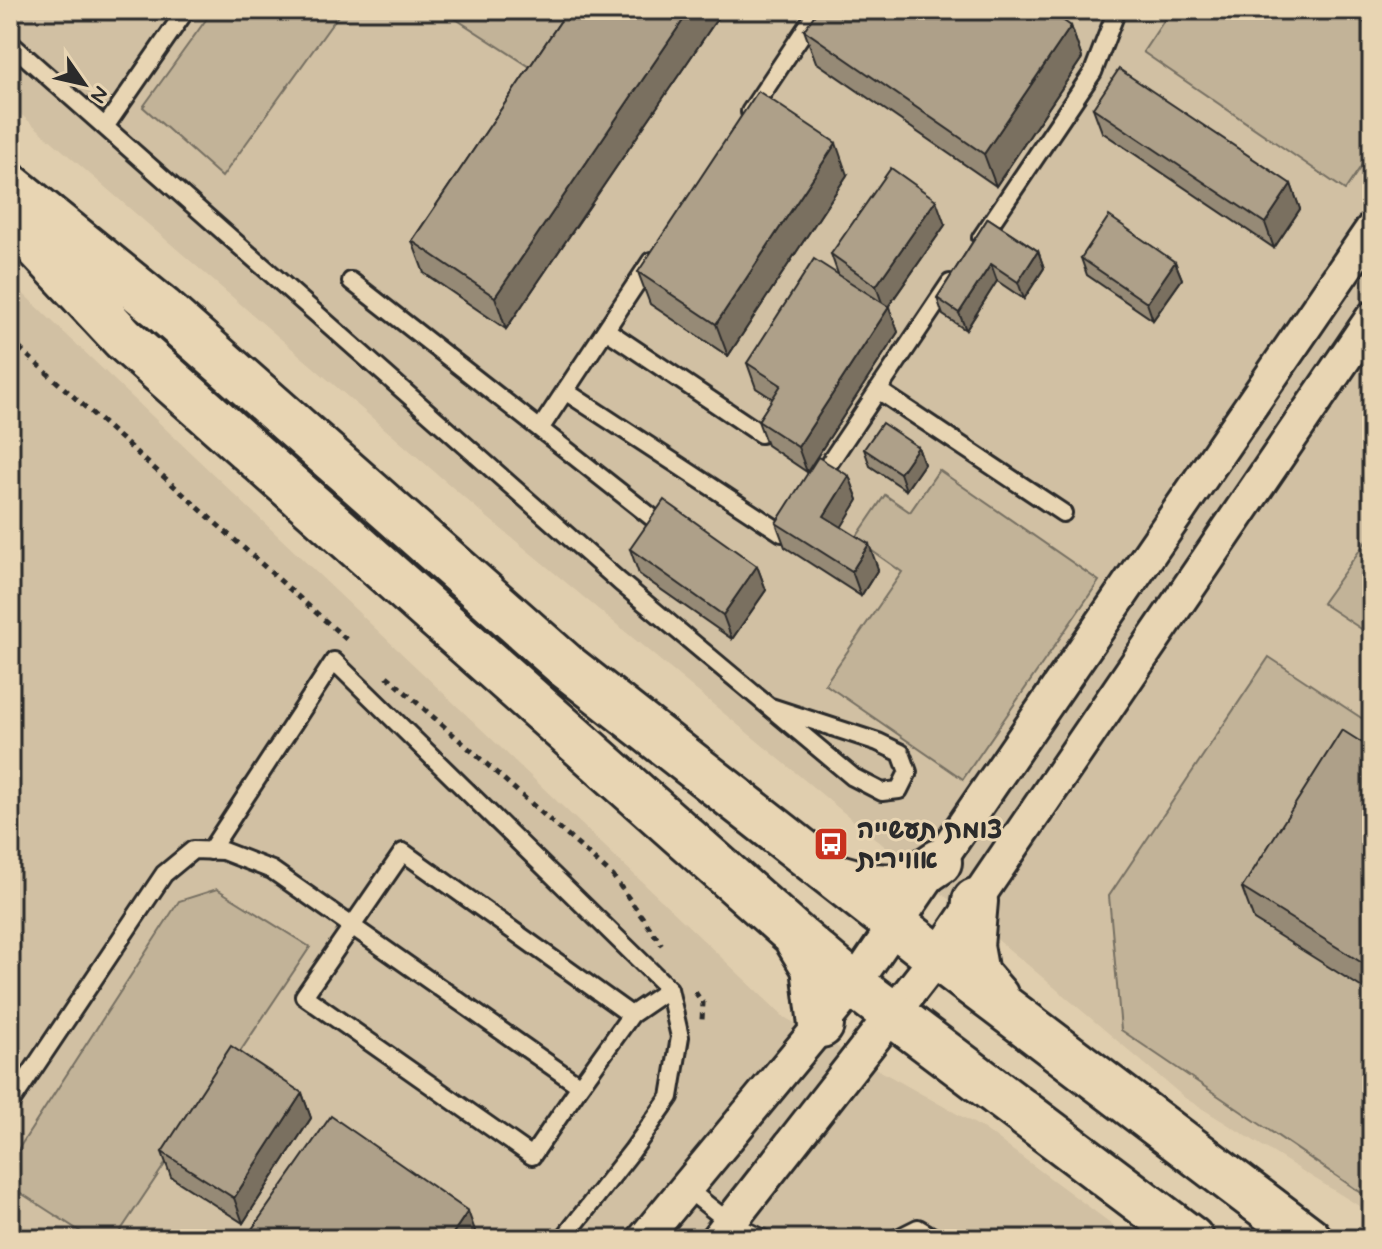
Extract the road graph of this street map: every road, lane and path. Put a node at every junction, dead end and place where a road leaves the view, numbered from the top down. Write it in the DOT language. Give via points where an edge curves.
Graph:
graph roads {
  1 [pos="186,10"];
  2 [pos="818,10"];
  3 [pos="1117,10"];
  4 [pos="10,43"];
  5 [pos="105,127"];
  6 [pos="738,130"];
  7 [pos="10,186"];
  8 [pos="10,217"];
  9 [pos="1372,229"];
  10 [pos="659,250"];
  11 [pos="351,281"];
  12 [pos="1372,318"];
  13 [pos="606,330"];
  14 [pos="878,390"];
  15 [pos="565,391"];
  16 [pos="540,429"];
  17 [pos="761,434"];
  18 [pos="1063,513"];
  19 [pos="654,519"];
  20 [pos="771,707"];
  21 [pos="210,851"];
  22 [pos="939,862"];
  23 [pos="832,875"];
  24 [pos="975,901"];
  25 [pos="895,925"];
  26 [pos="352,927"];
  27 [pos="795,935"];
  28 [pos="937,957"];
  29 [pos="854,985"];
  30 [pos="669,989"];
  31 [pos="1008,1011"];
  32 [pos="631,1015"];
  33 [pos="894,1015"];
  34 [pos="821,1025"];
  35 [pos="580,1086"];
  36 [pos="12,1096"];
  37 [pos="686,1188"];
  38 [pos="723,1231"];
  39 [pos="563,1239"];
  40 [pos="644,1239"];
  41 [pos="763,1239"];
  42 [pos="896,1239"];
  43 [pos="936,1239"];
  44 [pos="1191,1239"];
  45 [pos="1309,1239"];
  1 -- 5 [label="lane"];
  2 -- 6 [label="lane"];
  3 -- 14 [label="lane" via="1093,72"];
  4 -- 5 [label="lane"];
  5 -- 20 [label="lane" via="620,582"];
  7 -- 23 [label="highway" via="162,309 566,666"];
  8 -- 27 [label="highway" via="123,338"];
  9 -- 22 [label="street"];
  10 -- 13 [label="lane"];
  11 -- 16 [label="lane"];
  12 -- 24 [label="street"];
  13 -- 15 [label="lane"];
  13 -- 17 [label="lane"];
  14 -- 15 [label="lane" via="782,533"];
  14 -- 18 [label="lane"];
  15 -- 16 [label="lane"];
  16 -- 19 [label="lane"];
  20 -- 20 [label="lane" via="901,753 908,772 899,790 882,792 853,777"];
  21 -- 26 [label="lane" via="272,870"];
  21 -- 30 [label="lane" via="334,661"];
  21 -- 36 [label="lane" via="193,850 164,874"];
  22 -- 23 [label="highway" via="902,887 870,886"];
  22 -- 25 [label="street"];
  23 -- 25 [label="highway"];
  24 -- 28 [label="street"];
  24 -- 31 [label="highway" via="971,946 976,974"];
  25 -- 28 [label="highway"];
  25 -- 29 [label="street"];
  26 -- 32 [label="lane" via="403,852"];
  26 -- 35 [label="lane"];
  26 -- 35 [label="lane" via="304,996 532,1156"];
  27 -- 29 [label="highway"];
  27 -- 34 [label="highway" via="814,967"];
  28 -- 31 [label="highway"];
  28 -- 33 [label="street"];
  29 -- 33 [label="highway"];
  29 -- 34 [label="street"];
  30 -- 32 [label="lane"];
  30 -- 39 [label="lane" via="680,1037 670,1097"];
  31 -- 45 [label="highway"];
  32 -- 35 [label="lane"];
  33 -- 38 [label="street"];
  33 -- 44 [label="highway"];
  34 -- 37 [label="street"];
  37 -- 38 [label="lane"];
  37 -- 40 [label="street"];
  38 -- 41 [label="lane"];
  42 -- 43 [label="lane" via="918,1228"];
}
